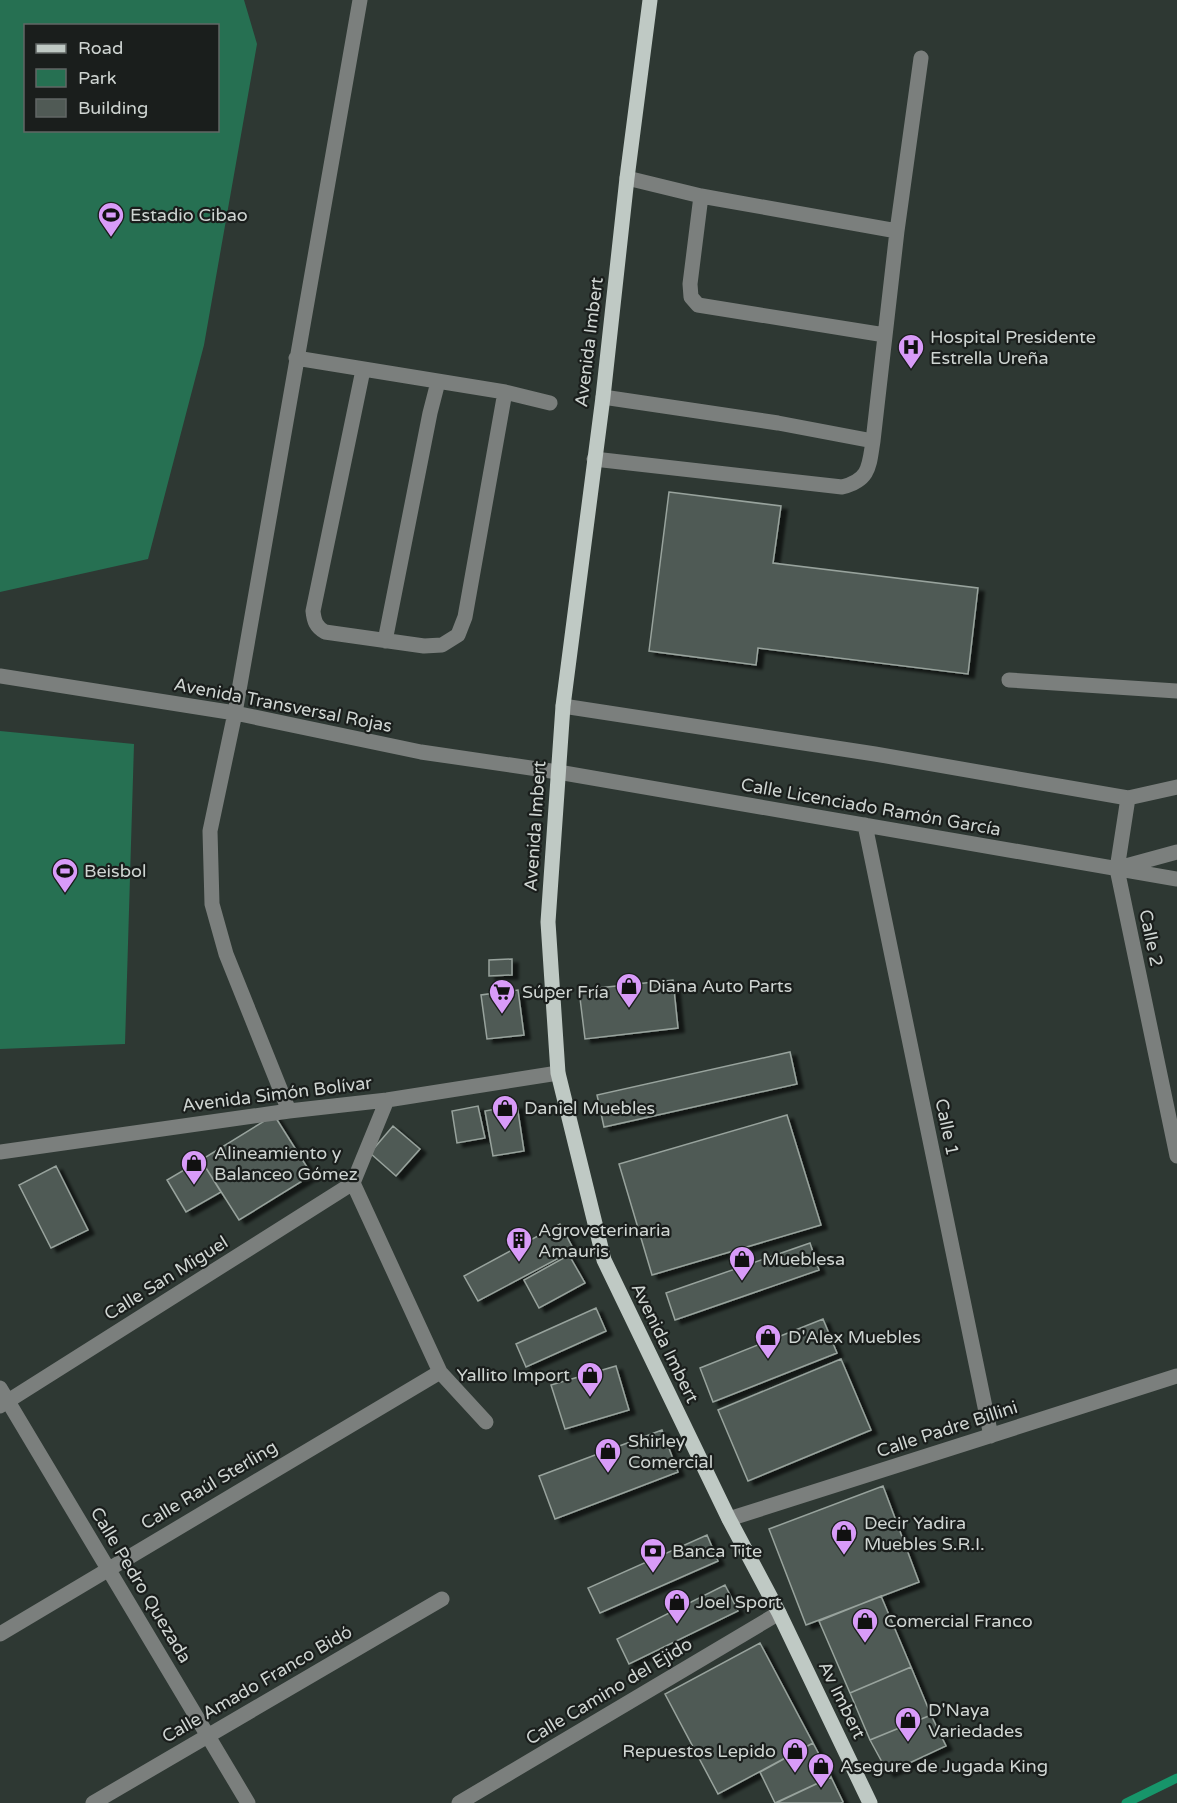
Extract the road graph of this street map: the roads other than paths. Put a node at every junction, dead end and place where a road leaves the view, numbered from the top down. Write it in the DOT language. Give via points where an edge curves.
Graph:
graph roads {
  1 [pos="360,0"];
  2 [pos="650,0"];
  3 [pos="921,58"];
  4 [pos="627,178"];
  5 [pos="701,196"];
  6 [pos="897,231"];
  7 [pos="885,335"];
  8 [pos="296,358"];
  9 [pos="363,370"];
  10 [pos="438,382"];
  11 [pos="505,392"];
  12 [pos="603,397"];
  13 [pos="550,403"];
  14 [pos="873,441"];
  15 [pos="594,459"];
  16 [pos="385,641"];
  17 [pos="0,676"];
  18 [pos="1009,680"];
  19 [pos="1177,691"];
  20 [pos="563,706"];
  21 [pos="235,713"];
  22 [pos="558,772"];
  23 [pos="1177,787"];
  24 [pos="1128,798"];
  25 [pos="865,825"];
  26 [pos="1177,852"];
  27 [pos="1117,869"];
  28 [pos="1177,879"];
  29 [pos="558,1073"];
  30 [pos="387,1100"];
  31 [pos="290,1111"];
  32 [pos="0,1152"];
  33 [pos="1177,1155"];
  34 [pos="353,1183"];
  35 [pos="440,1372"];
  36 [pos="1177,1376"];
  37 [pos="3,1398"];
  38 [pos="486,1422"];
  39 [pos="991,1436"];
  40 [pos="729,1519"];
  41 [pos="108,1568"];
  42 [pos="442,1599"];
  43 [pos="779,1613"];
  44 [pos="0,1634"];
  45 [pos="207,1735"];
  46 [pos="93,1803"];
  47 [pos="248,1803"];
  48 [pos="459,1803"];
  49 [pos="870,1803"];
  1 -- 8 [label="street"];
  2 -- 4 [label="main road, Avenida Imbert"];
  3 -- 6 [label="street"];
  4 -- 5 [label="street"];
  4 -- 12 [label="main road, Avenida Imbert"];
  5 -- 6 [label="street"];
  5 -- 7 [label="street" via="690,284 691,297 698,305"];
  6 -- 7 [label="street"];
  7 -- 14 [label="street"];
  8 -- 9 [label="street"];
  8 -- 21 [label="street"];
  9 -- 10 [label="street"];
  9 -- 16 [label="street" via="314,620 317,628 325,632"];
  10 -- 11 [label="street"];
  10 -- 16 [label="street"];
  11 -- 13 [label="street"];
  11 -- 16 [label="street" via="465,617 458,635 442,645"];
  12 -- 14 [label="street"];
  12 -- 15 [label="main road, Avenida Imbert"];
  14 -- 15 [label="street" via="864,476 856,484 842,487"];
  15 -- 20 [label="main road, Avenida Imbert"];
  17 -- 21 [label="street, Avenida Transversal Rojas"];
  18 -- 19 [label="street"];
  20 -- 22 [label="main road, Avenida Imbert"];
  20 -- 24 [label="street"];
  21 -- 22 [label="street, Avenida Transversal Rojas" via="421,752"];
  21 -- 31 [label="street" via="210,831 212,904 226,954"];
  22 -- 25 [label="street, Calle Licenciado Ramón García"];
  22 -- 29 [label="main road, Avenida Imbert" via="548,922"];
  23 -- 24 [label="street"];
  24 -- 27 [label="street, Calle 2"];
  25 -- 27 [label="street, Calle Licenciado Ramón García"];
  25 -- 39 [label="street, Calle 1"];
  26 -- 27 [label="street, Calle Licenciado Ramón García"];
  27 -- 28 [label="street"];
  27 -- 33 [label="street, Calle 2"];
  29 -- 30 [label="street, Avenida Simón Bolívar"];
  29 -- 40 [label="main road, Avenida Imbert" via="604,1260"];
  30 -- 31 [label="street, Avenida Simón Bolívar"];
  30 -- 34 [label="street"];
  31 -- 32 [label="street, Avenida Simón Bolívar"];
  34 -- 35 [label="street"];
  34 -- 37 [label="street, Calle San Miguel"];
  35 -- 38 [label="street"];
  35 -- 41 [label="street, Calle Raúl Sterling"];
  36 -- 39 [label="street, Calle Padre Billini"];
  37 -- 41 [label="street, Calle Pedro Quezada"];
  39 -- 40 [label="street, Calle Padre Billini"];
  40 -- 43 [label="main road, Avenida Imbert"];
  41 -- 44 [label="street, Calle Raúl Sterling"];
  41 -- 45 [label="street, Calle Pedro Quezada"];
  42 -- 45 [label="street, Calle Amado Franco Bidó"];
  43 -- 48 [label="street, Calle Camino del Ejido"];
  43 -- 49 [label="main road, Av Imbert"];
  45 -- 46 [label="street, Calle Amado Franco Bidó"];
  45 -- 47 [label="street, Calle Pedro Quezada"];
}
